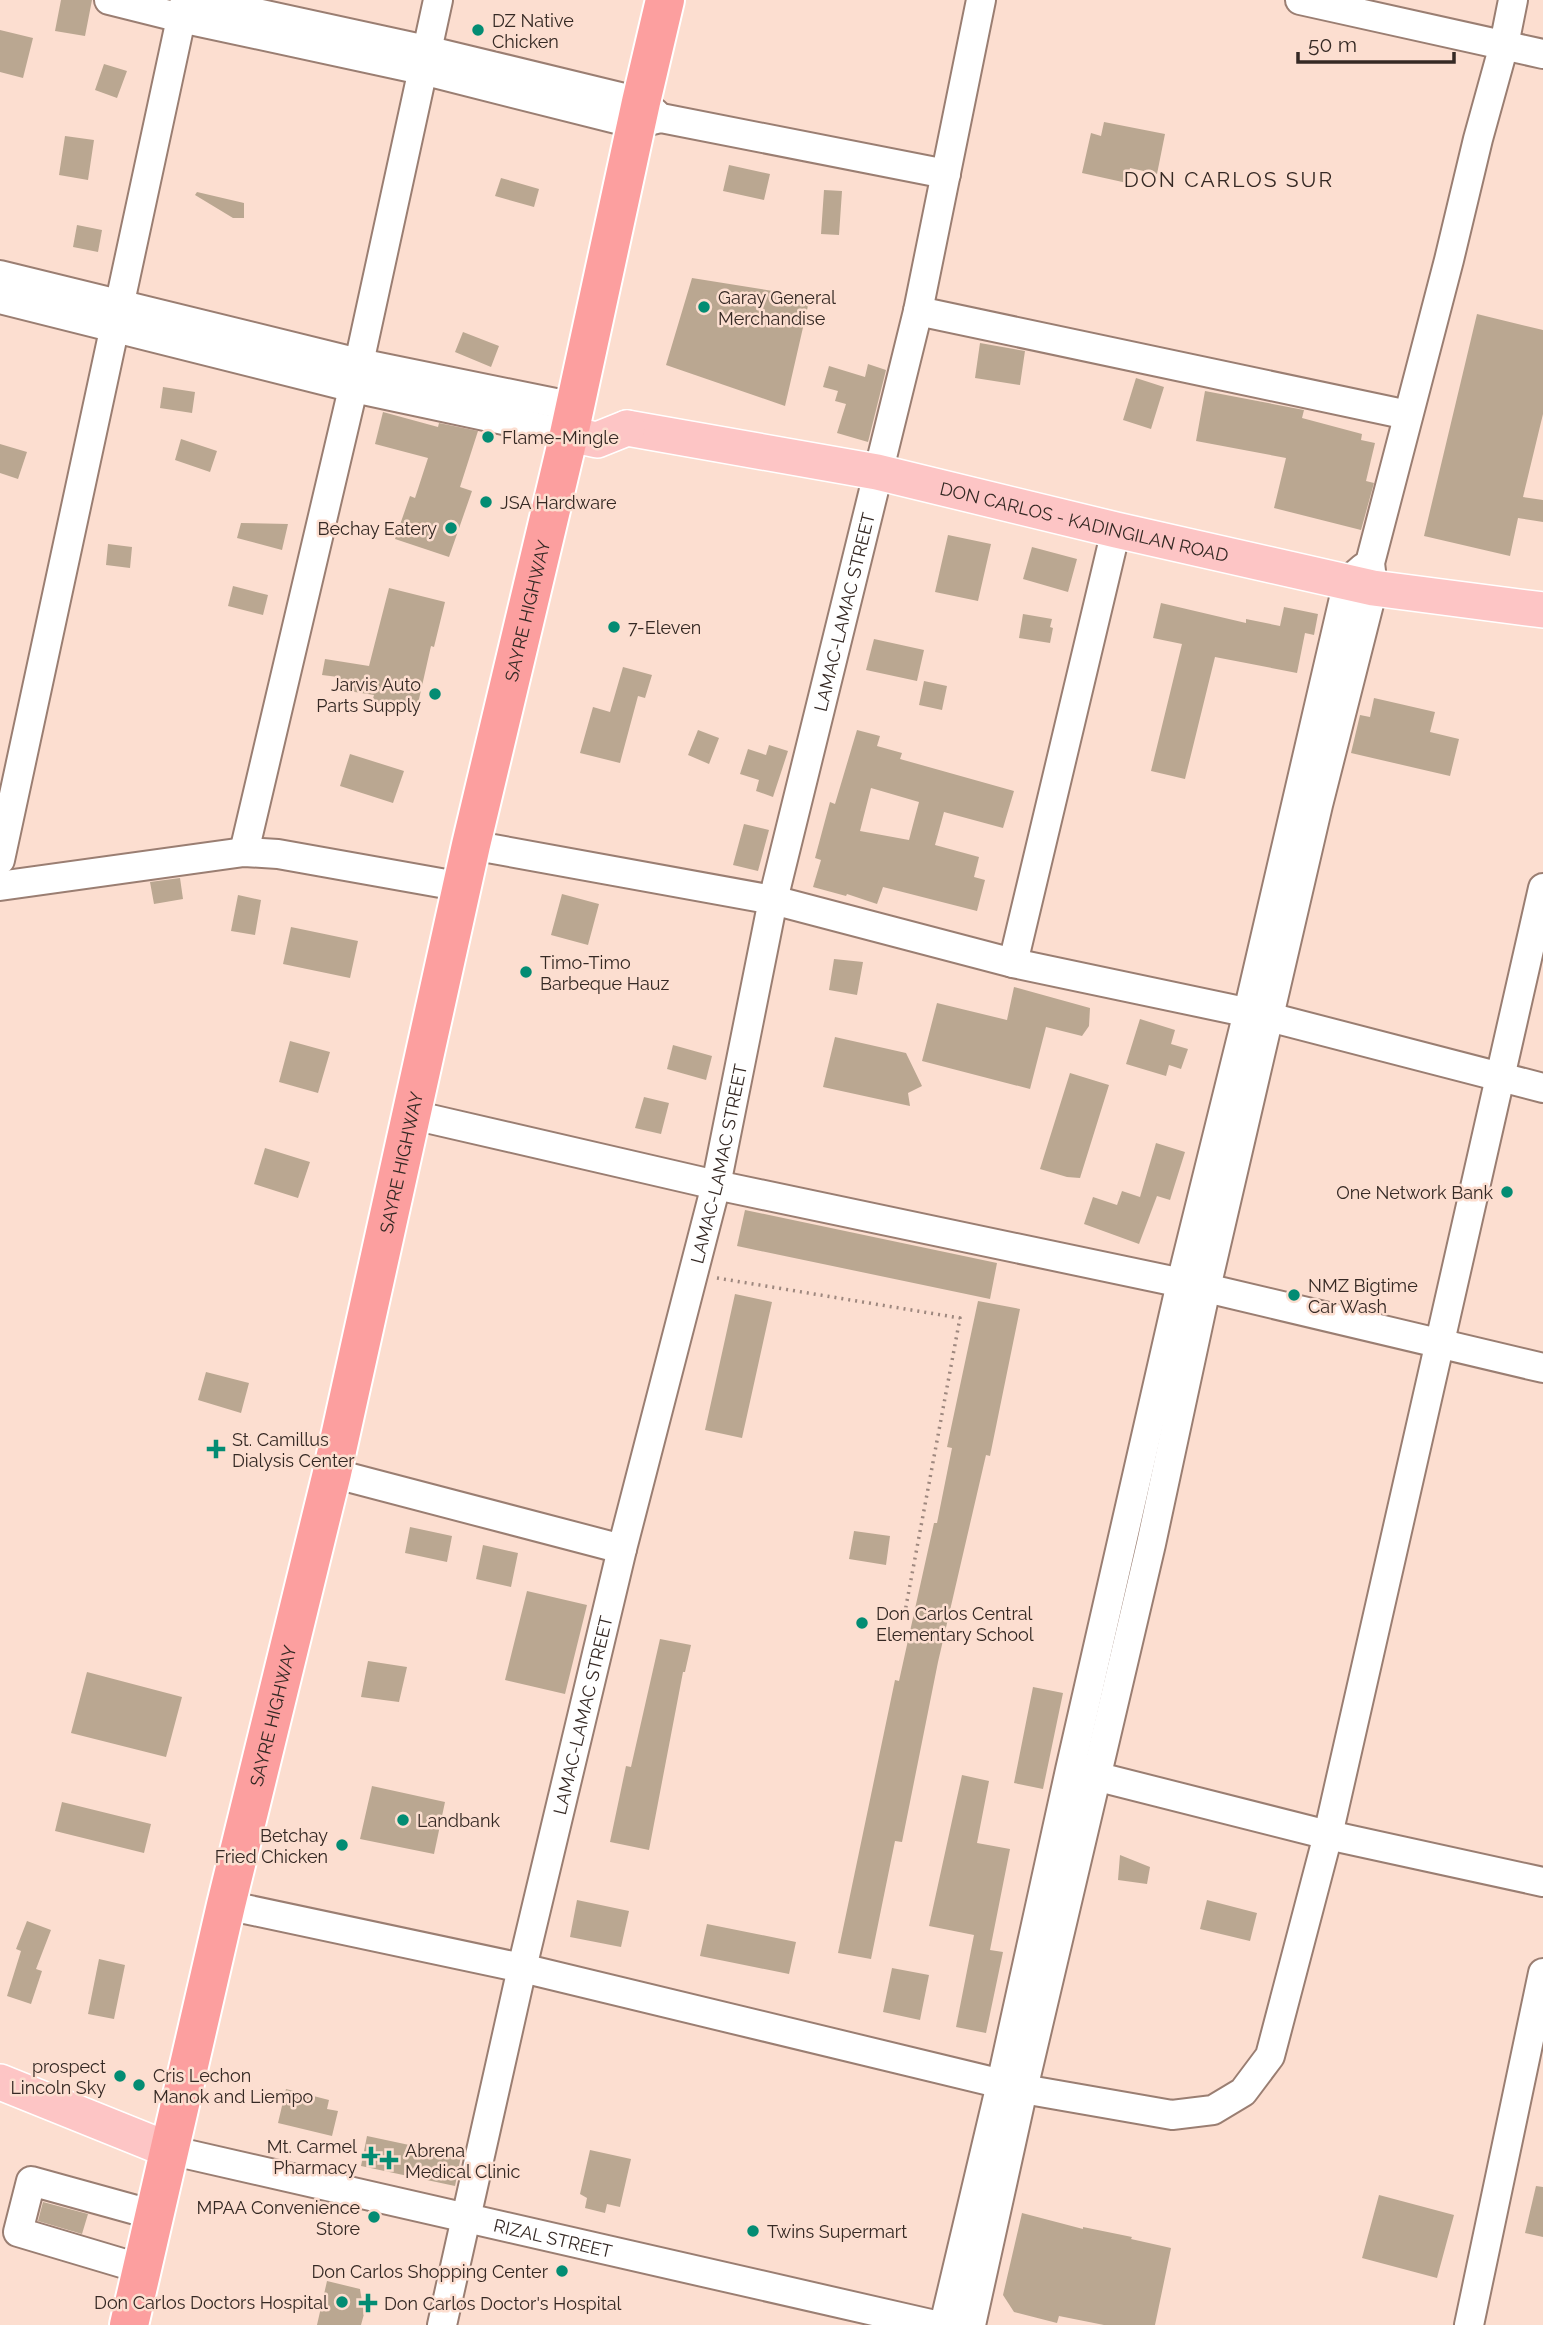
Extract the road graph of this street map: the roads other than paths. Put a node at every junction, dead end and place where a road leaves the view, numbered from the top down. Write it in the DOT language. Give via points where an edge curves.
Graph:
graph roads {
  1 [pos="109,0"];
  2 [pos="438,0"];
  3 [pos="665,0"];
  4 [pos="981,0"];
  5 [pos="1300,0"];
  6 [pos="1513,0"];
  7 [pos="187,6"];
  8 [pos="1504,45"];
  9 [pos="1543,54"];
  10 [pos="424,60"];
  11 [pos="646,115"];
  12 [pos="946,174"];
  13 [pos="0,275"];
  14 [pos="0,299"];
  15 [pos="918,311"];
  16 [pos="118,315"];
  17 [pos="356,375"];
  18 [pos="1408,415"];
  19 [pos="572,420"];
  20 [pos="877,472"];
  21 [pos="1116,530"];
  22 [pos="1364,577"];
  23 [pos="1543,610"];
  24 [pos="471,845"];
  25 [pos="244,852"];
  26 [pos="0,860"];
  27 [pos="0,886"];
  28 [pos="463,887"];
  29 [pos="1543,888"];
  30 [pos="772,900"];
  31 [pos="1013,963"];
  32 [pos="1258,1015"];
  33 [pos="1500,1076"];
  34 [pos="1543,1087"];
  35 [pos="413,1115"];
  36 [pos="716,1185"];
  37 [pos="1193,1286"];
  38 [pos="1439,1345"];
  39 [pos="1543,1368"];
  40 [pos="332,1473"];
  41 [pos="622,1549"];
  42 [pos="1070,1770"];
  43 [pos="1097,1776"];
  44 [pos="1328,1835"];
  45 [pos="1543,1882"];
  46 [pos="226,1905"];
  47 [pos="522,1968"];
  48 [pos="1543,1973"];
  49 [pos="0,2082"];
  50 [pos="1012,2086"];
  51 [pos="169,2150"];
  52 [pos="154,2215"];
  53 [pos="467,2218"];
  54 [pos="142,2269"];
  55 [pos="128,2325"];
  56 [pos="442,2325"];
  57 [pos="935,2325"];
  58 [pos="944,2325"];
  59 [pos="971,2325"];
  60 [pos="1469,2325"];
  1 -- 7 [label="street"];
  2 -- 10 [label="street"];
  3 -- 11 [label="highway, SAYRE HIGHWAY"];
  4 -- 12 [label="street, LAMAC-LAMAC STREET"];
  5 -- 8 [label="street"];
  6 -- 8 [label="street"];
  7 -- 10 [label="street"];
  7 -- 16 [label="street"];
  8 -- 9 [label="street"];
  8 -- 18 [label="street"];
  10 -- 11 [label="street"];
  10 -- 17 [label="street"];
  11 -- 12 [label="street"];
  11 -- 19 [label="highway, SAYRE HIGHWAY"];
  12 -- 15 [label="street, LAMAC-LAMAC STREET"];
  13 -- 16 [label="street"];
  14 -- 16 [label="street"];
  15 -- 18 [label="street"];
  15 -- 20 [label="street, LAMAC-LAMAC STREET"];
  16 -- 17 [label="street"];
  16 -- 26 [label="street"];
  17 -- 19 [label="street"];
  17 -- 25 [label="street"];
  18 -- 22 [label="street"];
  19 -- 20 [label="main road, DON CARLOS - KADINGILAN ROAD" via="607,414 627,428"];
  19 -- 24 [label="highway, SAYRE HIGHWAY"];
  20 -- 21 [label="main road, DON CARLOS - KADINGILAN ROAD"];
  20 -- 30 [label="street, LAMAC-LAMAC STREET"];
  21 -- 22 [label="main road, DON CARLOS - KADINGILAN ROAD"];
  21 -- 31 [label="street"];
  22 -- 23 [label="main road, DON CARLOS - KADINGILAN ROAD"];
  22 -- 32 [label="street"];
  24 -- 28 [label="highway, SAYRE HIGHWAY"];
  24 -- 30 [label="street"];
  25 -- 27 [label="street"];
  25 -- 28 [label="street"];
  28 -- 35 [label="highway, SAYRE HIGHWAY"];
  29 -- 33 [label="street"];
  30 -- 31 [label="street"];
  30 -- 36 [label="street, LAMAC-LAMAC STREET"];
  31 -- 32 [label="street"];
  32 -- 33 [label="street"];
  32 -- 37 [label="street"];
  33 -- 34 [label="street"];
  33 -- 38 [label="street"];
  35 -- 36 [label="street"];
  35 -- 40 [label="highway, SAYRE HIGHWAY"];
  36 -- 37 [label="street"];
  36 -- 41 [label="street, LAMAC-LAMAC STREET"];
  37 -- 38 [label="street"];
  37 -- 42 [label="street"];
  37 -- 43 [label="street" via="1152,1544"];
  38 -- 39 [label="street"];
  38 -- 44 [label="street"];
  40 -- 41 [label="street"];
  40 -- 46 [label="highway, SAYRE HIGHWAY"];
  41 -- 47 [label="street, LAMAC-LAMAC STREET"];
  42 -- 43 [label="street"];
  42 -- 50 [label="street"];
  43 -- 44 [label="street"];
  43 -- 50 [label="street"];
  44 -- 45 [label="street"];
  44 -- 50 [label="street" via="1270,2056 1242,2092 1213,2110 1172,2115"];
  46 -- 47 [label="street"];
  46 -- 51 [label="highway, SAYRE HIGHWAY"];
  47 -- 50 [label="street"];
  47 -- 53 [label="street, LAMAC-LAMAC STREET"];
  48 -- 60 [label="street"];
  49 -- 51 [label="main road"];
  50 -- 58 [label="street"];
  50 -- 59 [label="street"];
  51 -- 52 [label="highway, SAYRE HIGHWAY"];
  51 -- 53 [label="street, RIZAL STREET"];
  52 -- 54 [label="highway, SAYRE HIGHWAY"];
  52 -- 54 [label="street" via="32,2181 18,2232"];
  53 -- 56 [label="street, LAMAC-LAMAC STREET"];
  53 -- 57 [label="street, RIZAL STREET"];
  54 -- 55 [label="highway, SAYRE HIGHWAY"];
}
